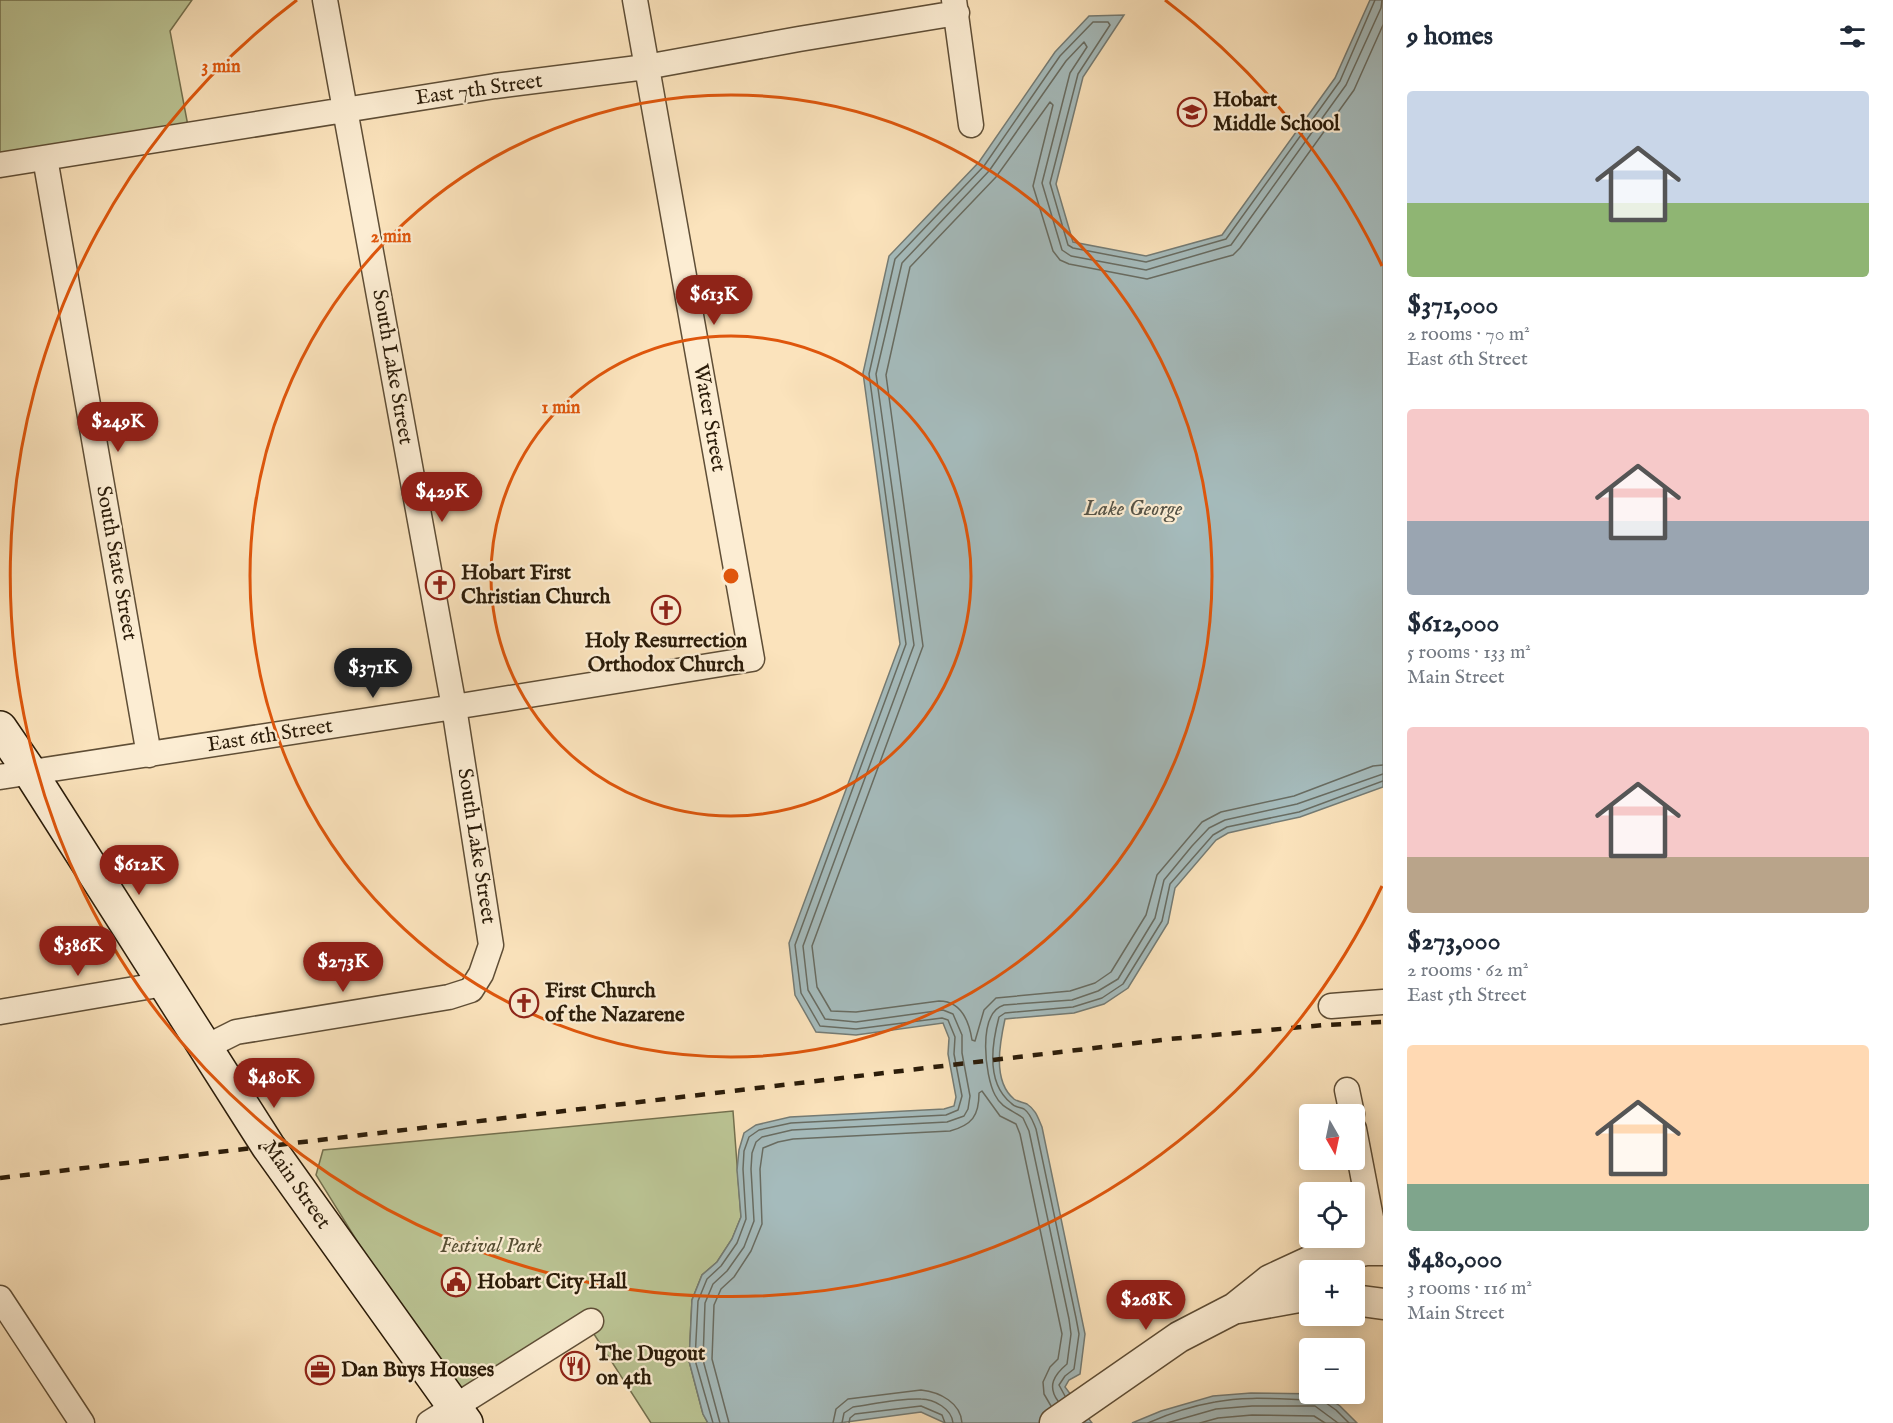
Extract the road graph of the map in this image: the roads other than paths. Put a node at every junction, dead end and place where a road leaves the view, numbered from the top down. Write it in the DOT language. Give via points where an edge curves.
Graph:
graph roads {
  1 [pos="325,0"];
  2 [pos="634,0"];
  3 [pos="956,7"];
  4 [pos="646,67"];
  5 [pos="345,110"];
  6 [pos="971,125"];
  7 [pos="45,158"];
  8 [pos="0,165"];
  9 [pos="752,659"];
  10 [pos="454,707"];
  11 [pos="0,728"];
  12 [pos="149,755"];
  13 [pos="15,774"];
  14 [pos="164,984"];
  15 [pos="1383,1002"];
  16 [pos="1331,1006"];
  17 [pos="0,1012"];
  18 [pos="204,1047"];
  19 [pos="1347,1090"];
  20 [pos="1350,1104"];
  21 [pos="1363,1170"];
  22 [pos="1380,1250"];
  23 [pos="1299,1297"];
  24 [pos="0,1298"];
  25 [pos="1365,1302"];
  26 [pos="1383,1304"];
  27 [pos="1235,1308"];
  28 [pos="591,1321"];
  29 [pos="450,1417"];
  30 [pos="82,1423"];
  31 [pos="1055,1423"];
  1 -- 5 [label="street, South Lake Street"];
  2 -- 4 [label="street, Water Street"];
  3 -- 4 [label="street, East 7th Street"];
  3 -- 6 [label="street"];
  4 -- 5 [label="street, East 7th Street"];
  4 -- 9 [label="street, Water Street"];
  5 -- 7 [label="street, East 7th Street"];
  5 -- 10 [label="street, South Lake Street"];
  7 -- 8 [label="street, East 7th Street"];
  7 -- 12 [label="street, South State Street"];
  9 -- 10 [label="street, East 6th Street"];
  10 -- 12 [label="street, East 6th Street"];
  10 -- 18 [label="street, South Lake Street" via="491,945 471,990 449,997 236,1032"];
  11 -- 13 [label="main road, Main Street"];
  12 -- 13 [label="street, East 6th Street"];
  13 -- 14 [label="main road, Main Street"];
  14 -- 17 [label="street"];
  14 -- 18 [label="main road, Main Street"];
  15 -- 16 [label="street"];
  18 -- 29 [label="main road, Main Street"];
  19 -- 20 [label="street"];
  21 -- 22 [label="street"];
  22 -- 27 [label="street" via="1311,1261 1270,1280"];
  23 -- 27 [label="street"];
  24 -- 30 [label="street"];
  25 -- 26 [label="street"];
  27 -- 31 [label="street" via="1179,1337"];
  28 -- 29 [label="street"];
}
